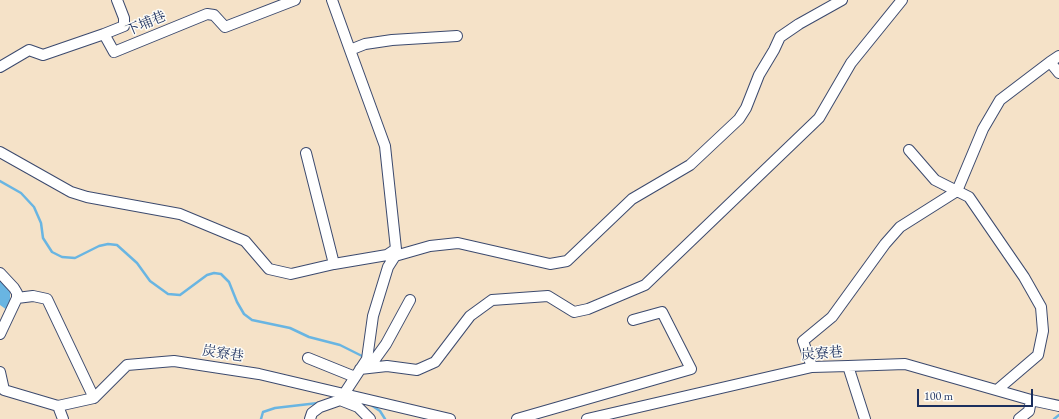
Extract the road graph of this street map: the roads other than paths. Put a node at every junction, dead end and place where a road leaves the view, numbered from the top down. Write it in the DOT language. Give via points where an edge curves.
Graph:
graph roads {
  1 [pos="117,0"];
  2 [pos="295,0"];
  3 [pos="332,0"];
  4 [pos="842,0"];
  5 [pos="902,0"];
  6 [pos="104,34"];
  7 [pos="457,36"];
  8 [pos="350,50"];
  9 [pos="1059,56"];
  10 [pos="1050,62"];
  11 [pos="0,67"];
  12 [pos="1059,73"];
  13 [pos="909,150"];
  14 [pos="0,152"];
  15 [pos="306,153"];
  16 [pos="957,191"];
  17 [pos="334,264"];
  18 [pos="0,273"];
  19 [pos="17,298"];
  20 [pos="410,300"];
  21 [pos="633,320"];
  22 [pos="0,334"];
  23 [pos="308,358"];
  24 [pos="367,359"];
  25 [pos="848,366"];
  26 [pos="812,367"];
  27 [pos="0,372"];
  28 [pos="358,373"];
  29 [pos="2,390"];
  30 [pos="997,390"];
  31 [pos="344,394"];
  32 [pos="94,398"];
  33 [pos="1031,400"];
  34 [pos="58,406"];
  35 [pos="1059,406"];
  36 [pos="1029,415"];
  37 [pos="62,419"];
  38 [pos="310,419"];
  39 [pos="370,419"];
  40 [pos="450,419"];
  41 [pos="517,419"];
  42 [pos="588,419"];
  43 [pos="866,419"];
  44 [pos="1019,419"];
  1 -- 6 [label="street, 下埔巷" via="124,18 124,26"];
  2 -- 6 [label="street, 下埔巷" via="225,27 214,15 207,14 114,52"];
  3 -- 8 [label="street"];
  4 -- 24 [label="street" via="780,37 739,119 690,165 632,199 567,261 550,264 458,243 430,246 394,256 372,316"];
  5 -- 28 [label="street" via="851,63 819,118 645,285 588,309 574,312 548,296 492,300 470,316 435,362 418,370 387,366"];
  6 -- 11 [label="street" via="43,55 30,50"];
  7 -- 8 [label="street" via="392,40 365,44"];
  8 -- 17 [label="street" via="385,146 396,249 387,255"];
  9 -- 10 [label="street"];
  10 -- 12 [label="street"];
  10 -- 16 [label="street" via="1000,100 983,129"];
  13 -- 16 [label="street" via="935,180"];
  14 -- 17 [label="street" via="71,192 180,214 245,241 269,269 291,274"];
  15 -- 17 [label="street"];
  16 -- 26 [label="street" via="900,227 832,317 804,341"];
  16 -- 30 [label="street" via="969,197 1024,277 1041,307 1043,331 1038,355"];
  18 -- 19 [label="street" via="14,288"];
  19 -- 22 [label="street"];
  19 -- 32 [label="street" via="34,296 47,300"];
  20 -- 24 [label="street" via="373,362"];
  21 -- 41 [label="street" via="662,312 691,369"];
  23 -- 28 [label="street"];
  24 -- 28 [label="street"];
  25 -- 26 [label="street, 炭寮巷"];
  25 -- 30 [label="street, 炭寮巷" via="904,364"];
  25 -- 43 [label="street"];
  26 -- 42 [label="street, 炭寮巷"];
  27 -- 29 [label="street"];
  28 -- 31 [label="street"];
  29 -- 34 [label="street"];
  30 -- 33 [label="street, 炭寮巷"];
  31 -- 32 [label="street, 炭寮巷" via="259,374 174,360 127,365"];
  31 -- 40 [label="street, 炭寮巷"];
  32 -- 34 [label="street"];
  33 -- 35 [label="street, 炭寮巷"];
  33 -- 36 [label="street"];
  34 -- 37 [label="street"];
  36 -- 44 [label="street"];
  38 -- 39 [label="street" via="312,413 320,407 340,400 358,407"];
}
